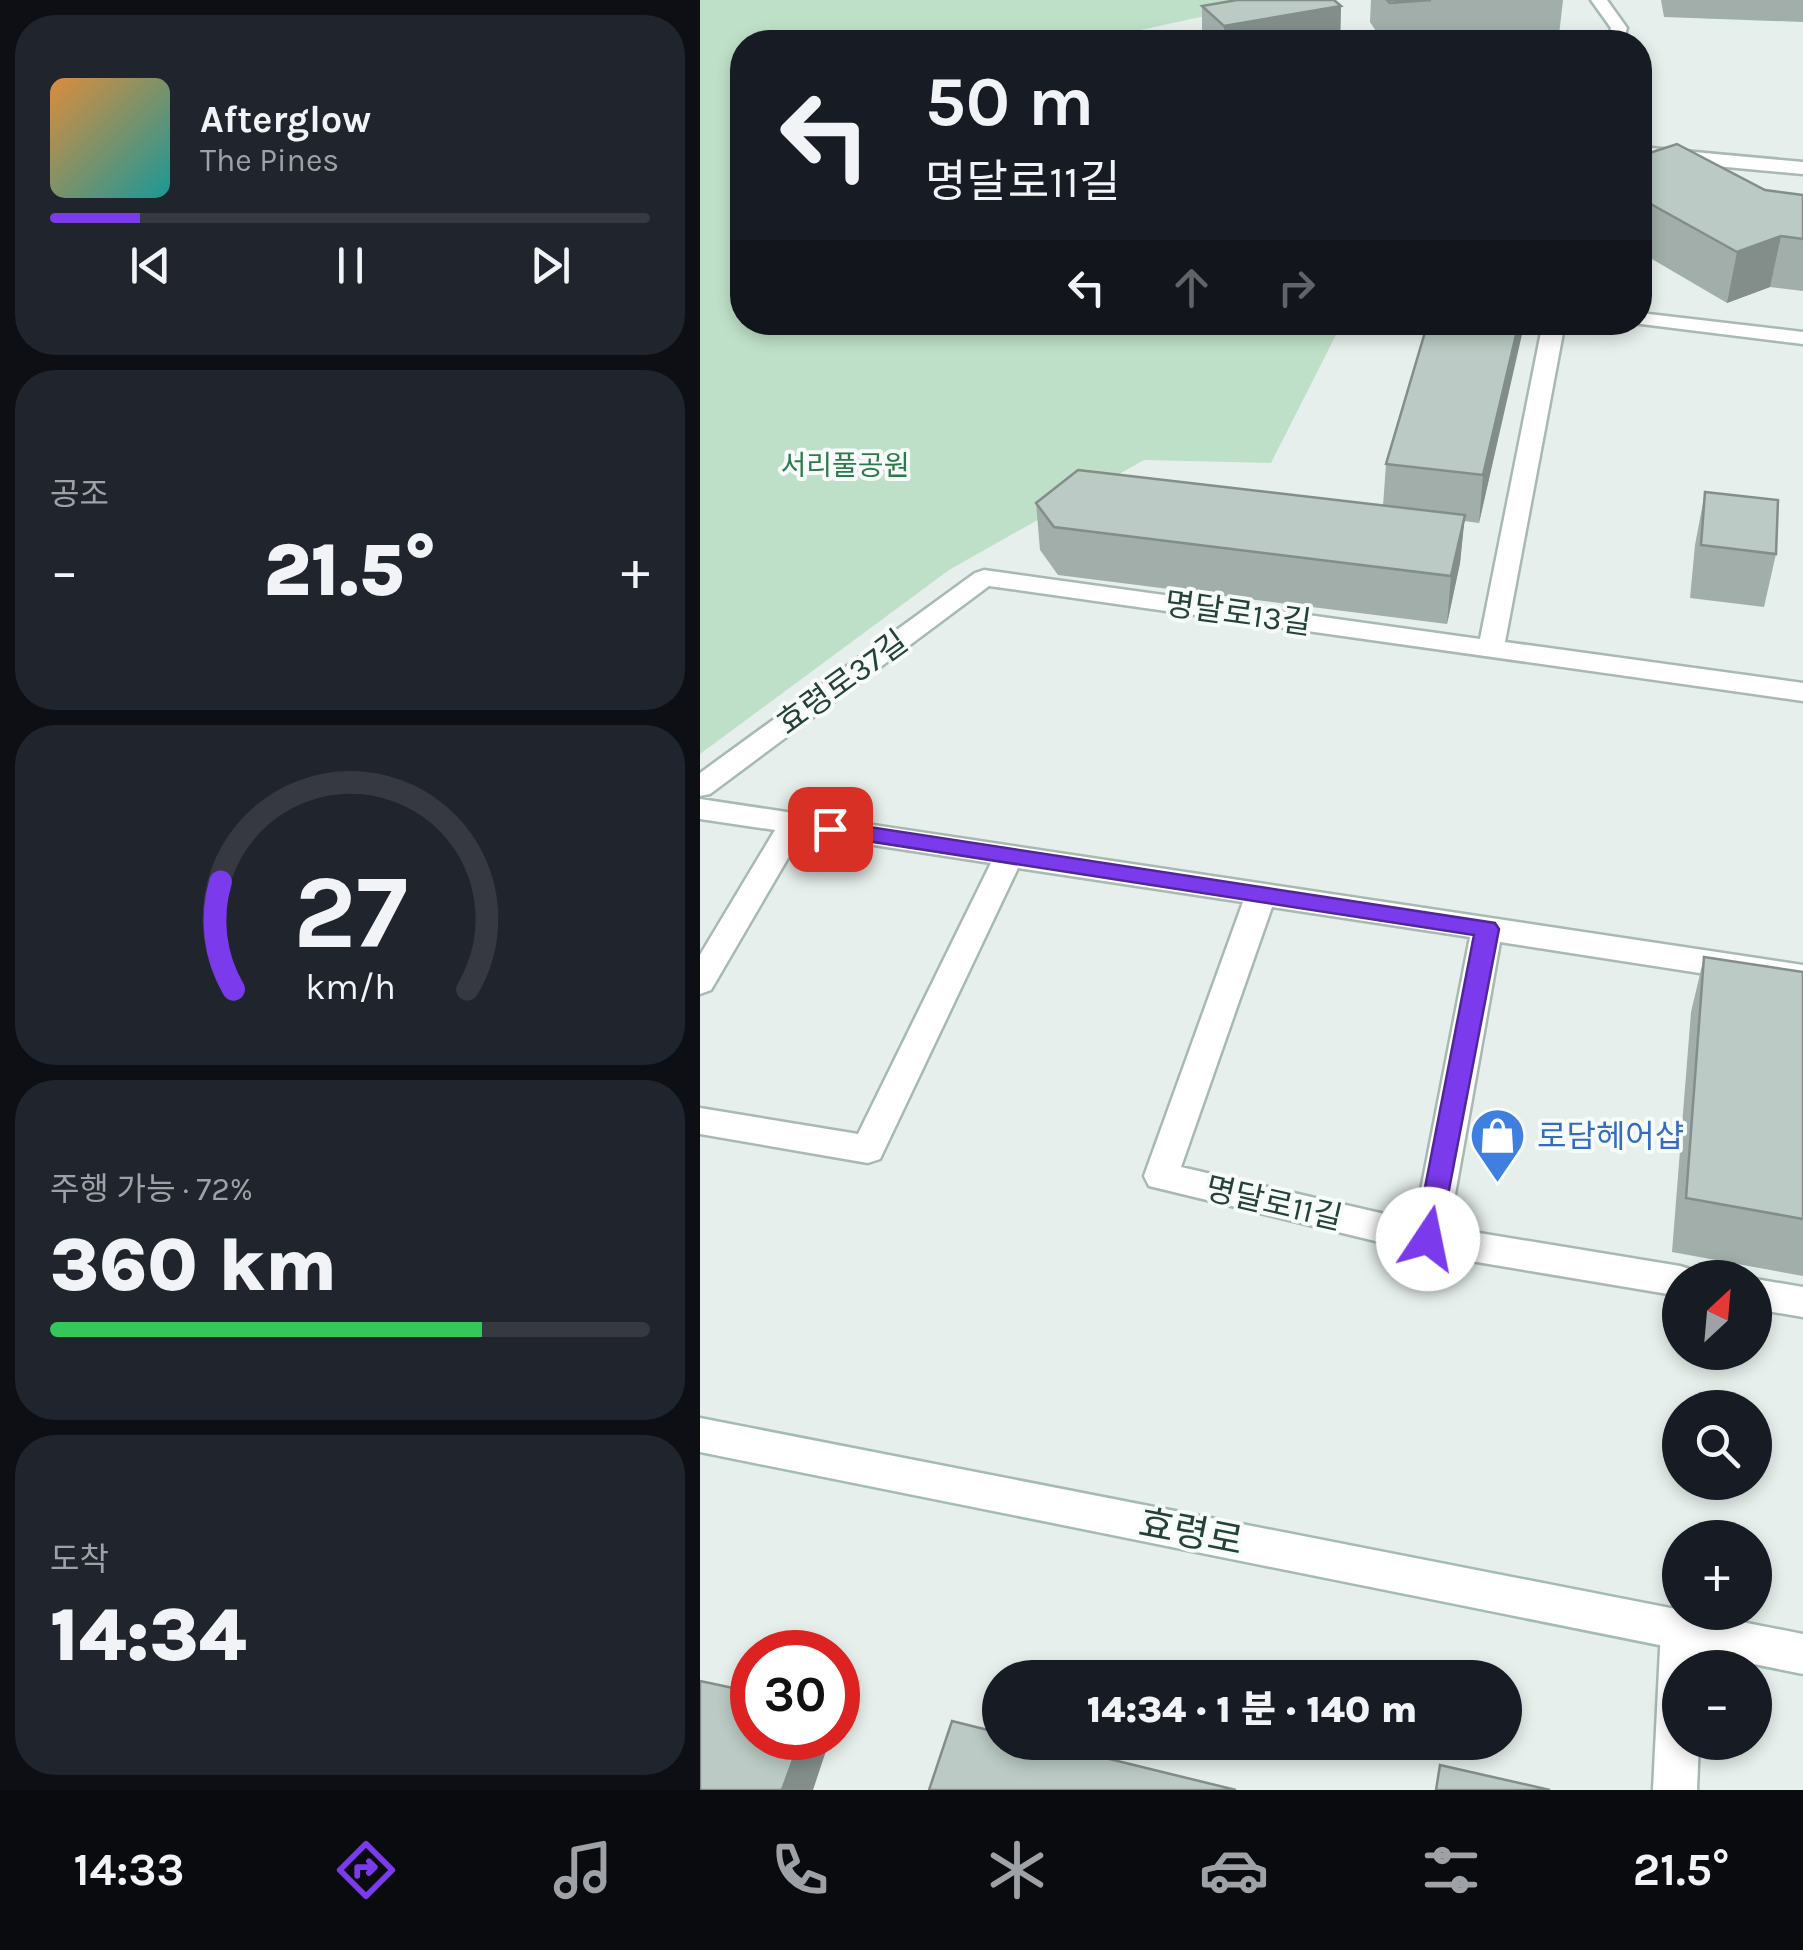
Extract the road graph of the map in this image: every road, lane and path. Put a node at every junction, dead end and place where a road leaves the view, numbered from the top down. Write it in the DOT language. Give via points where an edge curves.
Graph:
graph roads {
  1 [pos="1599,0"];
  2 [pos="1618,30"];
  3 [pos="1652,154"];
  4 [pos="1803,168"];
  5 [pos="1652,320"];
  6 [pos="1551,335"];
  7 [pos="1803,338"];
  8 [pos="984,578"];
  9 [pos="1491,648"];
  10 [pos="1803,692"];
  11 [pos="700,787"];
  12 [pos="700,809"];
  13 [pos="794,824"];
  14 [pos="1008,856"];
  15 [pos="1260,895"];
  16 [pos="1487,929"];
  17 [pos="1803,978"];
  18 [pos="700,982"];
  19 [pos="700,1121"];
  20 [pos="1428,1239"];
  21 [pos="1662,1279"];
  22 [pos="1772,1297"];
  23 [pos="1803,1302"];
  24 [pos="700,1435"];
  25 [pos="1662,1625"];
  26 [pos="1682,1630"];
  27 [pos="1687,1630"];
  28 [pos="1803,1654"];
  29 [pos="1674,1790"];
  1 -- 2 [label="street"];
  3 -- 4 [label="street"];
  5 -- 7 [label="street"];
  6 -- 9 [label="street"];
  8 -- 9 [label="street, 명달로13길"];
  8 -- 11 [label="street, 효령로37길"];
  9 -- 10 [label="street, 명달로13길"];
  12 -- 13 [label="street"];
  13 -- 14 [label="street"];
  13 -- 18 [label="street"];
  14 -- 15 [label="street"];
  14 -- 19 [label="street" via="868,1150"];
  15 -- 16 [label="street"];
  15 -- 20 [label="street, 명달로11길" via="1161,1176"];
  16 -- 17 [label="street"];
  16 -- 20 [label="street"];
  20 -- 21 [label="street"];
  22 -- 23 [label="street"];
  24 -- 25 [label="street, 효령로"];
  26 -- 29 [label="street"];
  27 -- 28 [label="street, 효령로"];
}
